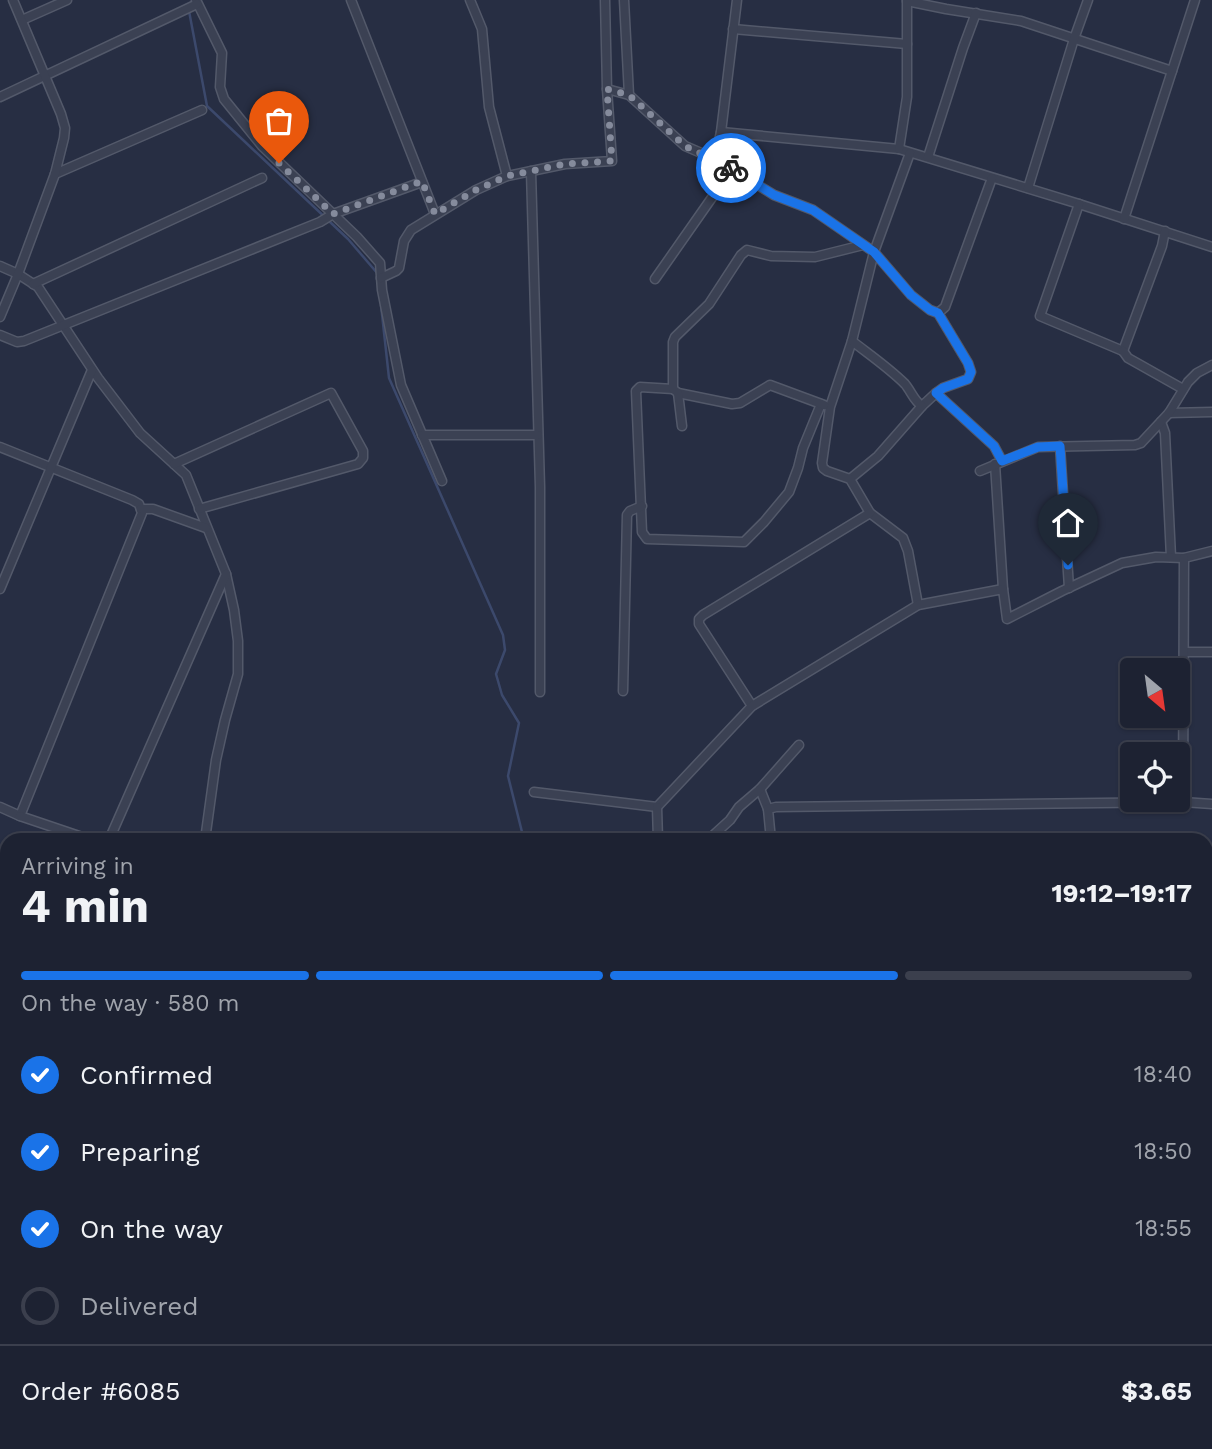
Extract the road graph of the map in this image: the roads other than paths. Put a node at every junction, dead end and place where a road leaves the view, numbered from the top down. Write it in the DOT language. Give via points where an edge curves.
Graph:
graph roads {
  1 [pos="13,0"];
  2 [pos="67,0"];
  3 [pos="351,0"];
  4 [pos="470,0"];
  5 [pos="605,0"];
  6 [pos="624,0"];
  7 [pos="737,0"];
  8 [pos="1088,0"];
  9 [pos="1195,0"];
  10 [pos="907,1"];
  11 [pos="196,3"];
  12 [pos="976,13"];
  13 [pos="22,20"];
  14 [pos="733,29"];
  15 [pos="1074,39"];
  16 [pos="907,44"];
  17 [pos="1172,71"];
  18 [pos="44,76"];
  19 [pos="607,89"];
  20 [pos="626,94"];
  21 [pos="0,97"];
  22 [pos="202,110"];
  23 [pos="722,132"];
  24 [pos="898,149"];
  25 [pos="910,153"];
  26 [pos="928,157"];
  27 [pos="715,159"];
  28 [pos="732,169"];
  29 [pos="531,171"];
  30 [pos="55,174"];
  31 [pos="507,176"];
  32 [pos="262,177"];
  33 [pos="992,178"];
  34 [pos="422,181"];
  35 [pos="1028,188"];
  36 [pos="1079,204"];
  37 [pos="333,214"];
  38 [pos="435,214"];
  39 [pos="1124,219"];
  40 [pos="1165,231"];
  41 [pos="863,245"];
  42 [pos="1212,247"];
  43 [pos="874,252"];
  44 [pos="0,266"];
  45 [pos="18,274"];
  46 [pos="382,278"];
  47 [pos="655,279"];
  48 [pos="33,284"];
  49 [pos="938,313"];
  50 [pos="0,317"];
  51 [pos="63,326"];
  52 [pos="0,335"];
  53 [pos="852,341"];
  54 [pos="1123,351"];
  55 [pos="1212,365"];
  56 [pos="92,370"];
  57 [pos="1183,388"];
  58 [pos="676,391"];
  59 [pos="936,393"];
  60 [pos="821,404"];
  61 [pos="922,406"];
  62 [pos="830,407"];
  63 [pos="1212,412"];
  64 [pos="1169,413"];
  65 [pos="1161,422"];
  66 [pos="682,426"];
  67 [pos="422,435"];
  68 [pos="538,435"];
  69 [pos="1060,446"];
  70 [pos="0,447"];
  71 [pos="998,463"];
  72 [pos="174,464"];
  73 [pos="51,467"];
  74 [pos="980,471"];
  75 [pos="850,479"];
  76 [pos="442,481"];
  77 [pos="642,506"];
  78 [pos="141,509"];
  79 [pos="199,509"];
  80 [pos="870,513"];
  81 [pos="206,528"];
  82 [pos="1212,551"];
  83 [pos="1171,557"];
  84 [pos="1184,558"];
  85 [pos="226,574"];
  86 [pos="1069,588"];
  87 [pos="0,589"];
  88 [pos="1003,589"];
  89 [pos="918,605"];
  90 [pos="1184,652"];
  91 [pos="1212,652"];
  92 [pos="622,691"];
  93 [pos="540,692"];
  94 [pos="752,706"];
  95 [pos="1182,742"];
  96 [pos="799,745"];
  97 [pos="760,789"];
  98 [pos="534,792"];
  99 [pos="1190,802"];
  100 [pos="1120,803"];
  101 [pos="1212,804"];
  102 [pos="0,807"];
  103 [pos="657,807"];
  104 [pos="768,809"];
  105 [pos="20,816"];
  106 [pos="70,833"];
  107 [pos="112,833"];
  108 [pos="206,833"];
  109 [pos="658,833"];
  110 [pos="716,833"];
  111 [pos="770,833"];
  1 -- 13 [label="street"];
  2 -- 13 [label="street"];
  3 -- 34 [label="street"];
  4 -- 31 [label="street" via="482,29 489,107"];
  5 -- 19 [label="street"];
  6 -- 20 [label="street"];
  7 -- 14 [label="street"];
  8 -- 15 [label="street"];
  9 -- 17 [label="street"];
  10 -- 12 [label="street"];
  10 -- 16 [label="street"];
  11 -- 18 [label="street"];
  11 -- 37 [label="street" via="222,53 224,99 262,146"];
  12 -- 15 [label="street" via="1021,21"];
  12 -- 26 [label="street"];
  13 -- 18 [label="street"];
  14 -- 16 [label="street"];
  14 -- 23 [label="street"];
  15 -- 17 [label="street"];
  15 -- 35 [label="street"];
  16 -- 24 [label="street" via="906,97"];
  17 -- 39 [label="street"];
  18 -- 21 [label="street"];
  18 -- 30 [label="street" via="65,128"];
  19 -- 20 [label="street"];
  19 -- 29 [label="street" via="612,161"];
  20 -- 27 [label="street" via="685,146"];
  22 -- 30 [label="street"];
  23 -- 24 [label="street"];
  23 -- 27 [label="street"];
  24 -- 25 [label="street"];
  25 -- 26 [label="street"];
  25 -- 43 [label="street"];
  26 -- 33 [label="street"];
  27 -- 28 [label="street"];
  28 -- 41 [label="street" via="774,195 813,210"];
  28 -- 47 [label="street"];
  29 -- 31 [label="street"];
  29 -- 68 [label="street"];
  30 -- 45 [label="street"];
  31 -- 38 [label="street"];
  32 -- 48 [label="street"];
  33 -- 35 [label="street"];
  33 -- 49 [label="street" via="945,307"];
  34 -- 37 [label="street"];
  34 -- 38 [label="street"];
  35 -- 36 [label="street"];
  36 -- 39 [label="street"];
  36 -- 54 [label="street" via="1040,316"];
  37 -- 46 [label="street" via="380,263"];
  37 -- 51 [label="street"];
  38 -- 46 [label="street" via="407,235 399,268"];
  39 -- 40 [label="street"];
  40 -- 42 [label="street"];
  40 -- 54 [label="street"];
  41 -- 43 [label="street"];
  41 -- 58 [label="street" via="815,257 771,256 747,250 709,304 675,337"];
  43 -- 49 [label="street" via="911,295"];
  43 -- 53 [label="street"];
  44 -- 45 [label="street"];
  45 -- 48 [label="street"];
  45 -- 50 [label="street"];
  46 -- 67 [label="street" via="401,385"];
  48 -- 51 [label="street"];
  49 -- 59 [label="street" via="971,372 968,379"];
  51 -- 52 [label="street" via="17,342"];
  51 -- 56 [label="street"];
  53 -- 61 [label="street" via="885,366"];
  53 -- 62 [label="street"];
  54 -- 57 [label="street"];
  55 -- 57 [label="street"];
  56 -- 72 [label="street" via="139,433"];
  56 -- 73 [label="street"];
  57 -- 64 [label="street"];
  58 -- 60 [label="street" via="732,404 770,385"];
  58 -- 66 [label="street"];
  58 -- 77 [label="street" via="640,387 636,391"];
  59 -- 61 [label="street"];
  59 -- 71 [label="street" via="994,446"];
  60 -- 62 [label="street"];
  60 -- 77 [label="street" via="789,492 744,541 647,539 642,532"];
  61 -- 75 [label="street" via="878,456"];
  62 -- 75 [label="street" via="822,463 827,471"];
  63 -- 64 [label="street"];
  64 -- 65 [label="street"];
  65 -- 69 [label="street" via="1135,445"];
  65 -- 83 [label="street"];
  67 -- 68 [label="street"];
  67 -- 76 [label="street"];
  68 -- 93 [label="street"];
  69 -- 71 [label="street" via="1038,447"];
  69 -- 86 [label="street"];
  70 -- 73 [label="street"];
  71 -- 74 [label="street"];
  71 -- 88 [label="street"];
  72 -- 79 [label="street" via="186,475"];
  72 -- 79 [label="street" via="331,393 363,451 358,464"];
  73 -- 78 [label="street" via="132,500"];
  73 -- 87 [label="street"];
  75 -- 80 [label="street"];
  77 -- 92 [label="street" via="628,514"];
  78 -- 81 [label="street"];
  78 -- 105 [label="street"];
  79 -- 81 [label="street"];
  80 -- 89 [label="street" via="903,538"];
  80 -- 94 [label="street" via="699,619"];
  81 -- 85 [label="street"];
  82 -- 84 [label="street"];
  83 -- 84 [label="street"];
  83 -- 86 [label="street" via="1122,564"];
  84 -- 90 [label="street"];
  85 -- 107 [label="street"];
  85 -- 108 [label="street" via="234,610 238,674 217,752"];
  86 -- 88 [label="street" via="1007,619"];
  88 -- 89 [label="street"];
  89 -- 94 [label="street"];
  90 -- 91 [label="street"];
  90 -- 95 [label="street"];
  94 -- 103 [label="street"];
  96 -- 97 [label="street"];
  97 -- 104 [label="street"];
  97 -- 110 [label="street"];
  98 -- 103 [label="street"];
  99 -- 101 [label="street"];
  100 -- 104 [label="street"];
  102 -- 105 [label="street"];
  103 -- 109 [label="street"];
  104 -- 111 [label="street"];
  105 -- 106 [label="street"];
}
